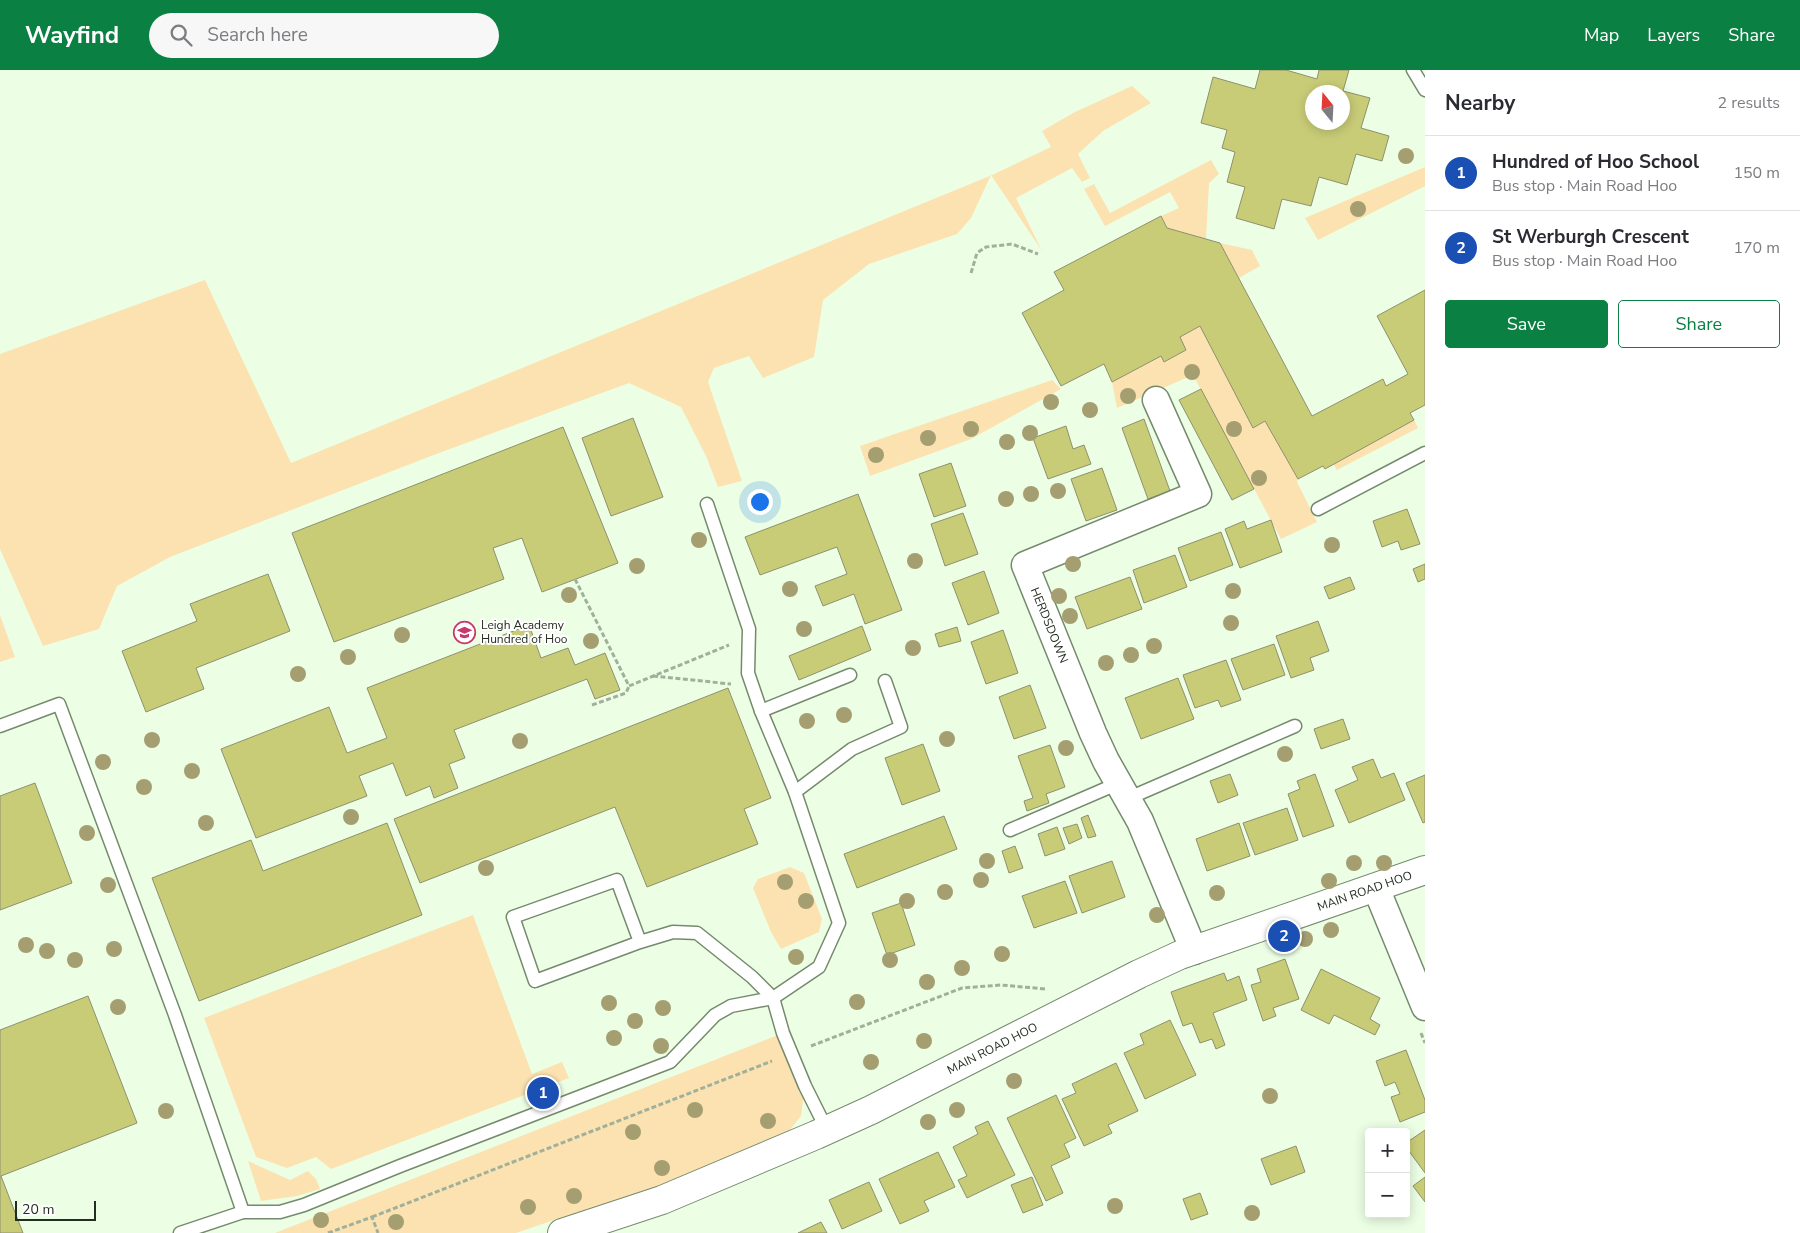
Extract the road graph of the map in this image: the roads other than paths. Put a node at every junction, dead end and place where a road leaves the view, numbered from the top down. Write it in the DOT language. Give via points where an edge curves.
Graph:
graph roads {
  1 [pos="1413,70"];
  2 [pos="1425,90"];
  3 [pos="1156,400"];
  4 [pos="1425,453"];
  5 [pos="707,504"];
  6 [pos="1318,509"];
  7 [pos="850,674"];
  8 [pos="885,681"];
  9 [pos="761,711"];
  10 [pos="0,726"];
  11 [pos="1295,726"];
  12 [pos="1124,791"];
  13 [pos="795,792"];
  14 [pos="1010,830"];
  15 [pos="1425,870"];
  16 [pos="1376,888"];
  17 [pos="640,942"];
  18 [pos="1194,950"];
  19 [pos="773,998"];
  20 [pos="1421,1016"];
  21 [pos="827,1130"];
  22 [pos="243,1212"];
  23 [pos="202,1229"];
  24 [pos="180,1233"];
  25 [pos="562,1233"];
  1 -- 2 [label="lane"];
  3 -- 12 [label="street, HERDSDOWN" via="1198,494 1025,565 1093,733"];
  4 -- 6 [label="lane"];
  5 -- 9 [label="lane" via="749,629 748,673"];
  7 -- 9 [label="lane"];
  8 -- 13 [label="lane" via="901,727 852,749"];
  9 -- 13 [label="lane"];
  10 -- 22 [label="lane" via="59,704"];
  11 -- 12 [label="lane"];
  12 -- 14 [label="lane"];
  12 -- 18 [label="street, HERDSDOWN" via="1154,852"];
  13 -- 19 [label="lane" via="839,923 819,967"];
  15 -- 16 [label="street, MAIN ROAD HOO"];
  16 -- 18 [label="street, MAIN ROAD HOO"];
  16 -- 20 [label="street"];
  17 -- 17 [label="lane" via="535,981 513,917 617,880"];
  17 -- 19 [label="lane" via="673,932 697,933"];
  18 -- 21 [label="street, MAIN ROAD HOO" via="1139,974"];
  19 -- 21 [label="lane" via="786,1040"];
  19 -- 22 [label="lane" via="731,1006 715,1015 670,1062 304,1205 280,1212"];
  21 -- 25 [label="street, MAIN ROAD HOO" via="662,1200"];
  22 -- 23 [label="lane"];
  23 -- 24 [label="lane"];
}
